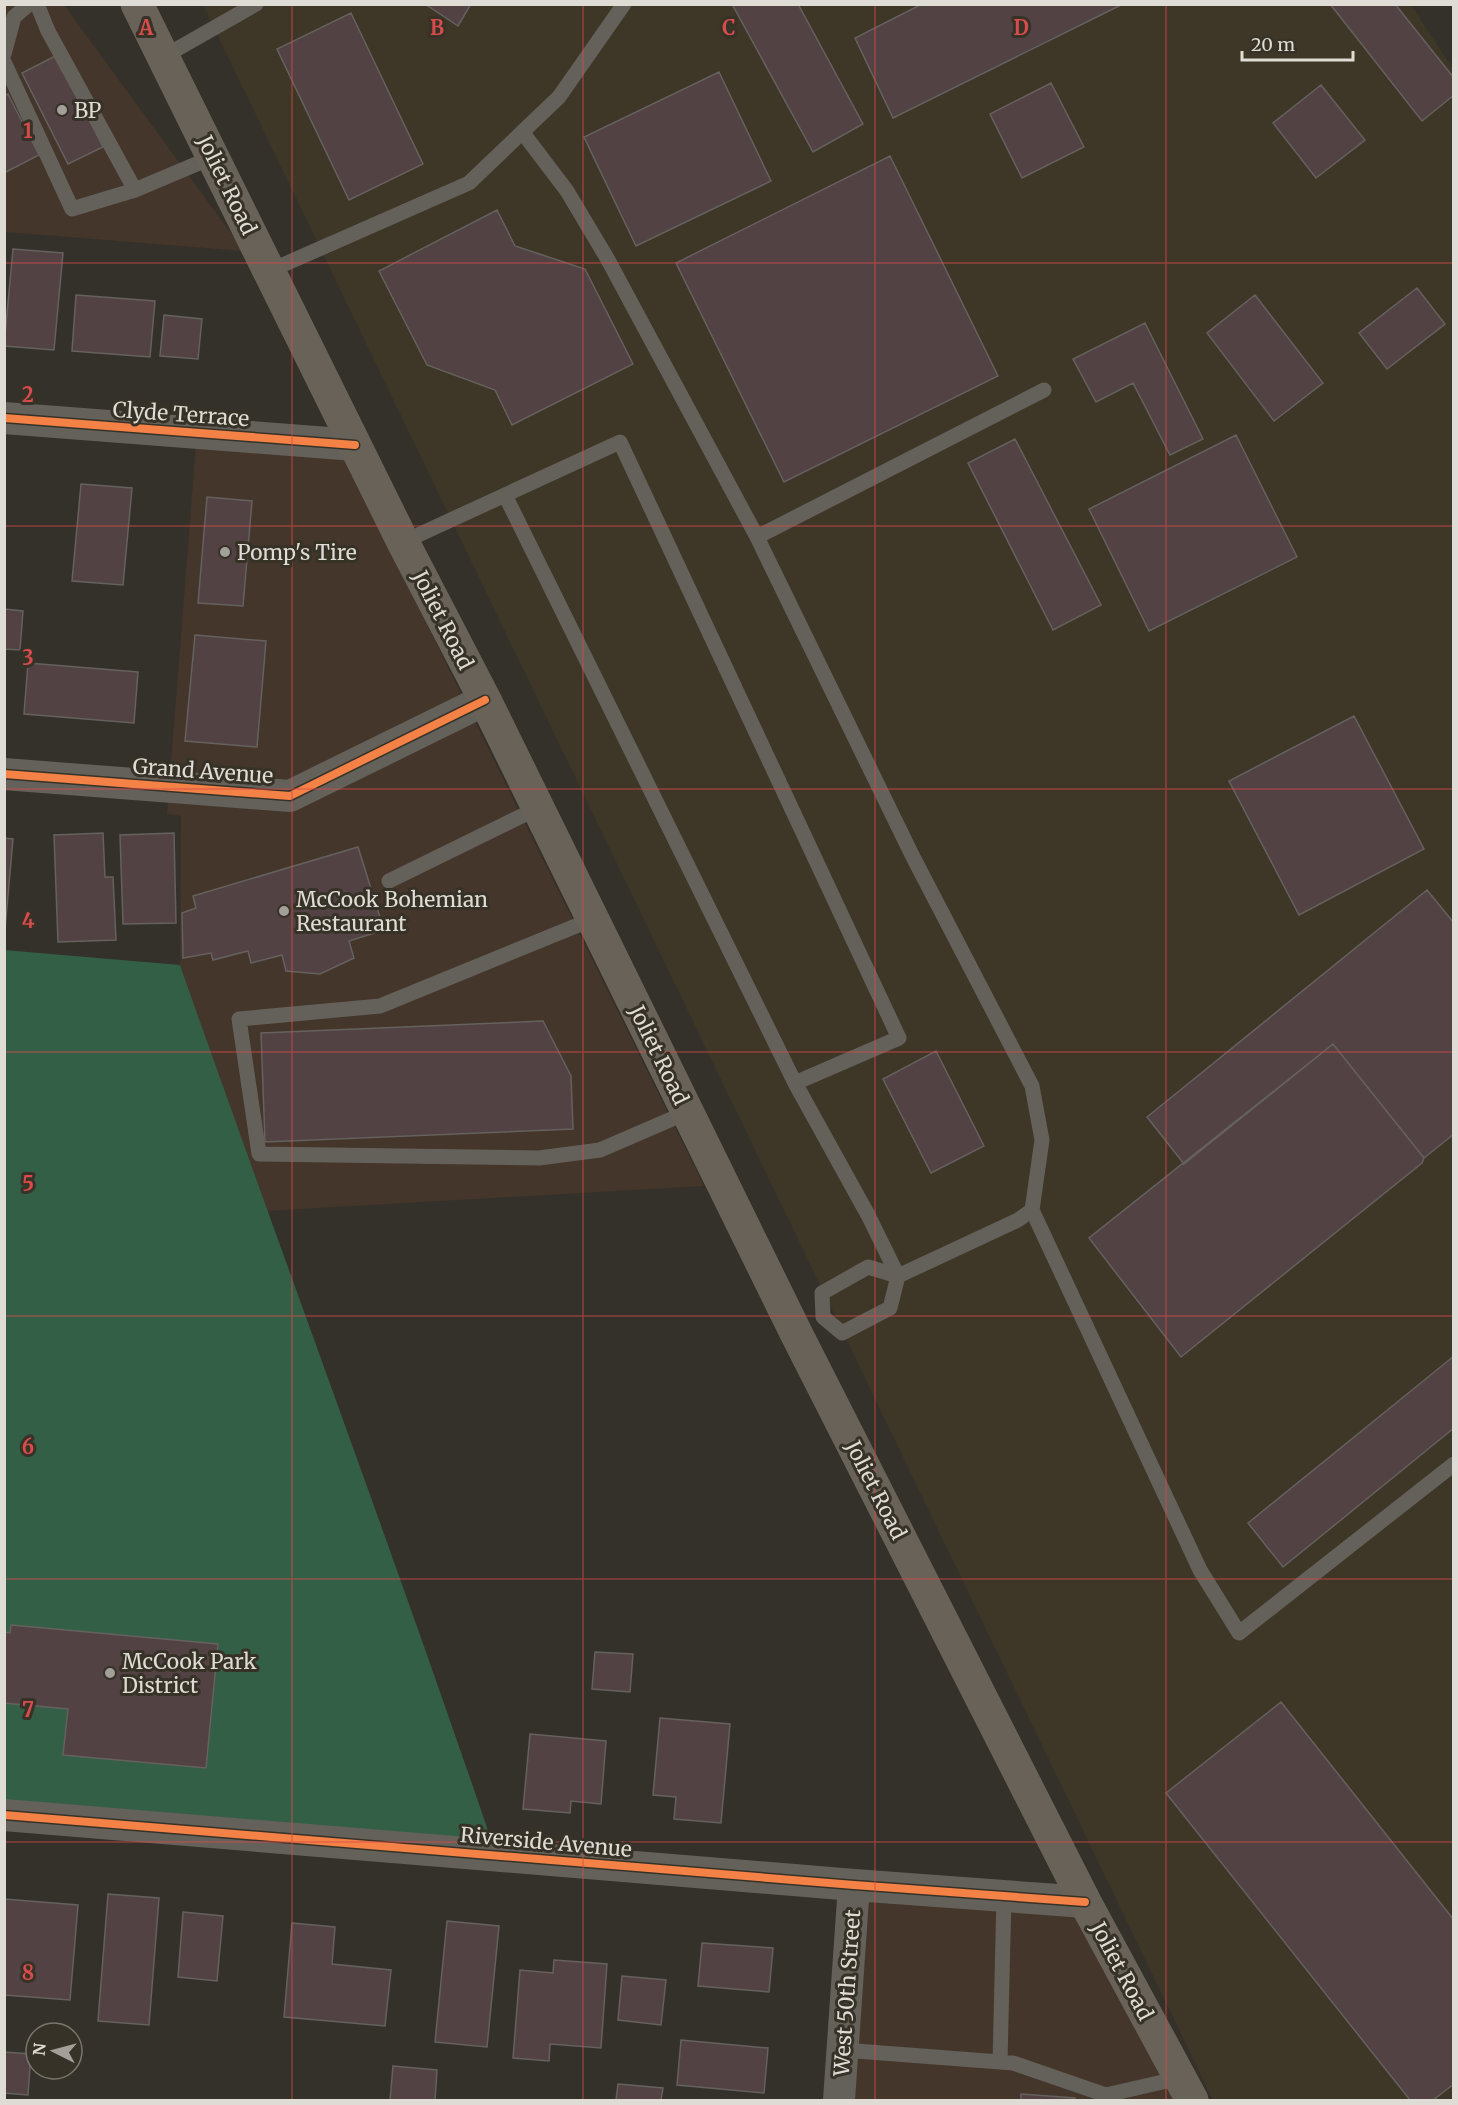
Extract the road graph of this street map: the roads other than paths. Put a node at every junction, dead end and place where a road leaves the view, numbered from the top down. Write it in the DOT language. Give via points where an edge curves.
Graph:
graph roads {
  1 [pos="29,4"];
  2 [pos="37,4"];
  3 [pos="137,4"];
  4 [pos="256,4"];
  5 [pos="624,4"];
  6 [pos="4,54"];
  7 [pos="163,57"];
  8 [pos="4,62"];
  9 [pos="522,133"];
  10 [pos="213,156"];
  11 [pos="135,190"];
  12 [pos="269,271"];
  13 [pos="1044,390"];
  14 [pos="4,418"];
  15 [pos="355,445"];
  16 [pos="505,495"];
  17 [pos="757,537"];
  18 [pos="403,542"];
  19 [pos="484,700"];
  20 [pos="4,774"];
  21 [pos="538,808"];
  22 [pos="389,881"];
  23 [pos="593,919"];
  24 [pos="795,1083"];
  25 [pos="688,1112"];
  26 [pos="1032,1210"];
  27 [pos="898,1276"];
  28 [pos="810,1325"];
  29 [pos="1454,1464"];
  30 [pos="4,1815"];
  31 [pos="854,1885"];
  32 [pos="1004,1896"];
  33 [pos="1085,1902"];
  34 [pos="843,2050"];
  35 [pos="1000,2062"];
  36 [pos="1186,2089"];
  37 [pos="839,2100"];
  1 -- 6 [label="lane" via="14,17"];
  2 -- 11 [label="lane"];
  3 -- 7 [label="main road, Joliet Road"];
  4 -- 7 [label="lane"];
  5 -- 9 [label="lane" via="559,97"];
  7 -- 10 [label="main road, Joliet Road"];
  8 -- 11 [label="lane" via="72,209"];
  9 -- 12 [label="lane" via="470,183"];
  9 -- 17 [label="lane" via="567,190 607,258"];
  10 -- 11 [label="lane"];
  10 -- 12 [label="main road, Joliet Road"];
  12 -- 15 [label="main road, Joliet Road"];
  13 -- 17 [label="lane"];
  14 -- 15 [label="street, Clyde Terrace"];
  15 -- 18 [label="main road, Joliet Road"];
  16 -- 18 [label="lane"];
  16 -- 24 [label="lane"];
  16 -- 24 [label="lane" via="620,442 899,1038"];
  17 -- 26 [label="lane" via="912,855 1032,1086 1042,1140"];
  18 -- 19 [label="main road, Joliet Road"];
  19 -- 20 [label="street, Grand Avenue" via="290,796"];
  19 -- 21 [label="main road, Joliet Road"];
  21 -- 22 [label="lane"];
  21 -- 23 [label="main road, Joliet Road"];
  23 -- 25 [label="main road, Joliet Road"];
  23 -- 25 [label="lane" via="380,1006 238,1019 259,1154 538,1158 600,1149"];
  24 -- 27 [label="lane"];
  25 -- 28 [label="main road, Joliet Road"];
  26 -- 27 [label="lane"];
  26 -- 29 [label="lane" via="1200,1570 1239,1633"];
  27 -- 28 [label="lane" via="868,1267 822,1293"];
  27 -- 28 [label="lane" via="890,1308 842,1333"];
  28 -- 33 [label="main road, Joliet Road"];
  30 -- 31 [label="street, Riverside Avenue"];
  31 -- 32 [label="street, Riverside Avenue"];
  31 -- 34 [label="street, West 50th Street"];
  32 -- 33 [label="street, Riverside Avenue"];
  32 -- 35 [label="lane"];
  33 -- 36 [label="main road, Joliet Road"];
  34 -- 35 [label="lane"];
  34 -- 37 [label="street, West 50th Street"];
  35 -- 36 [label="lane" via="1106,2095"];
}
